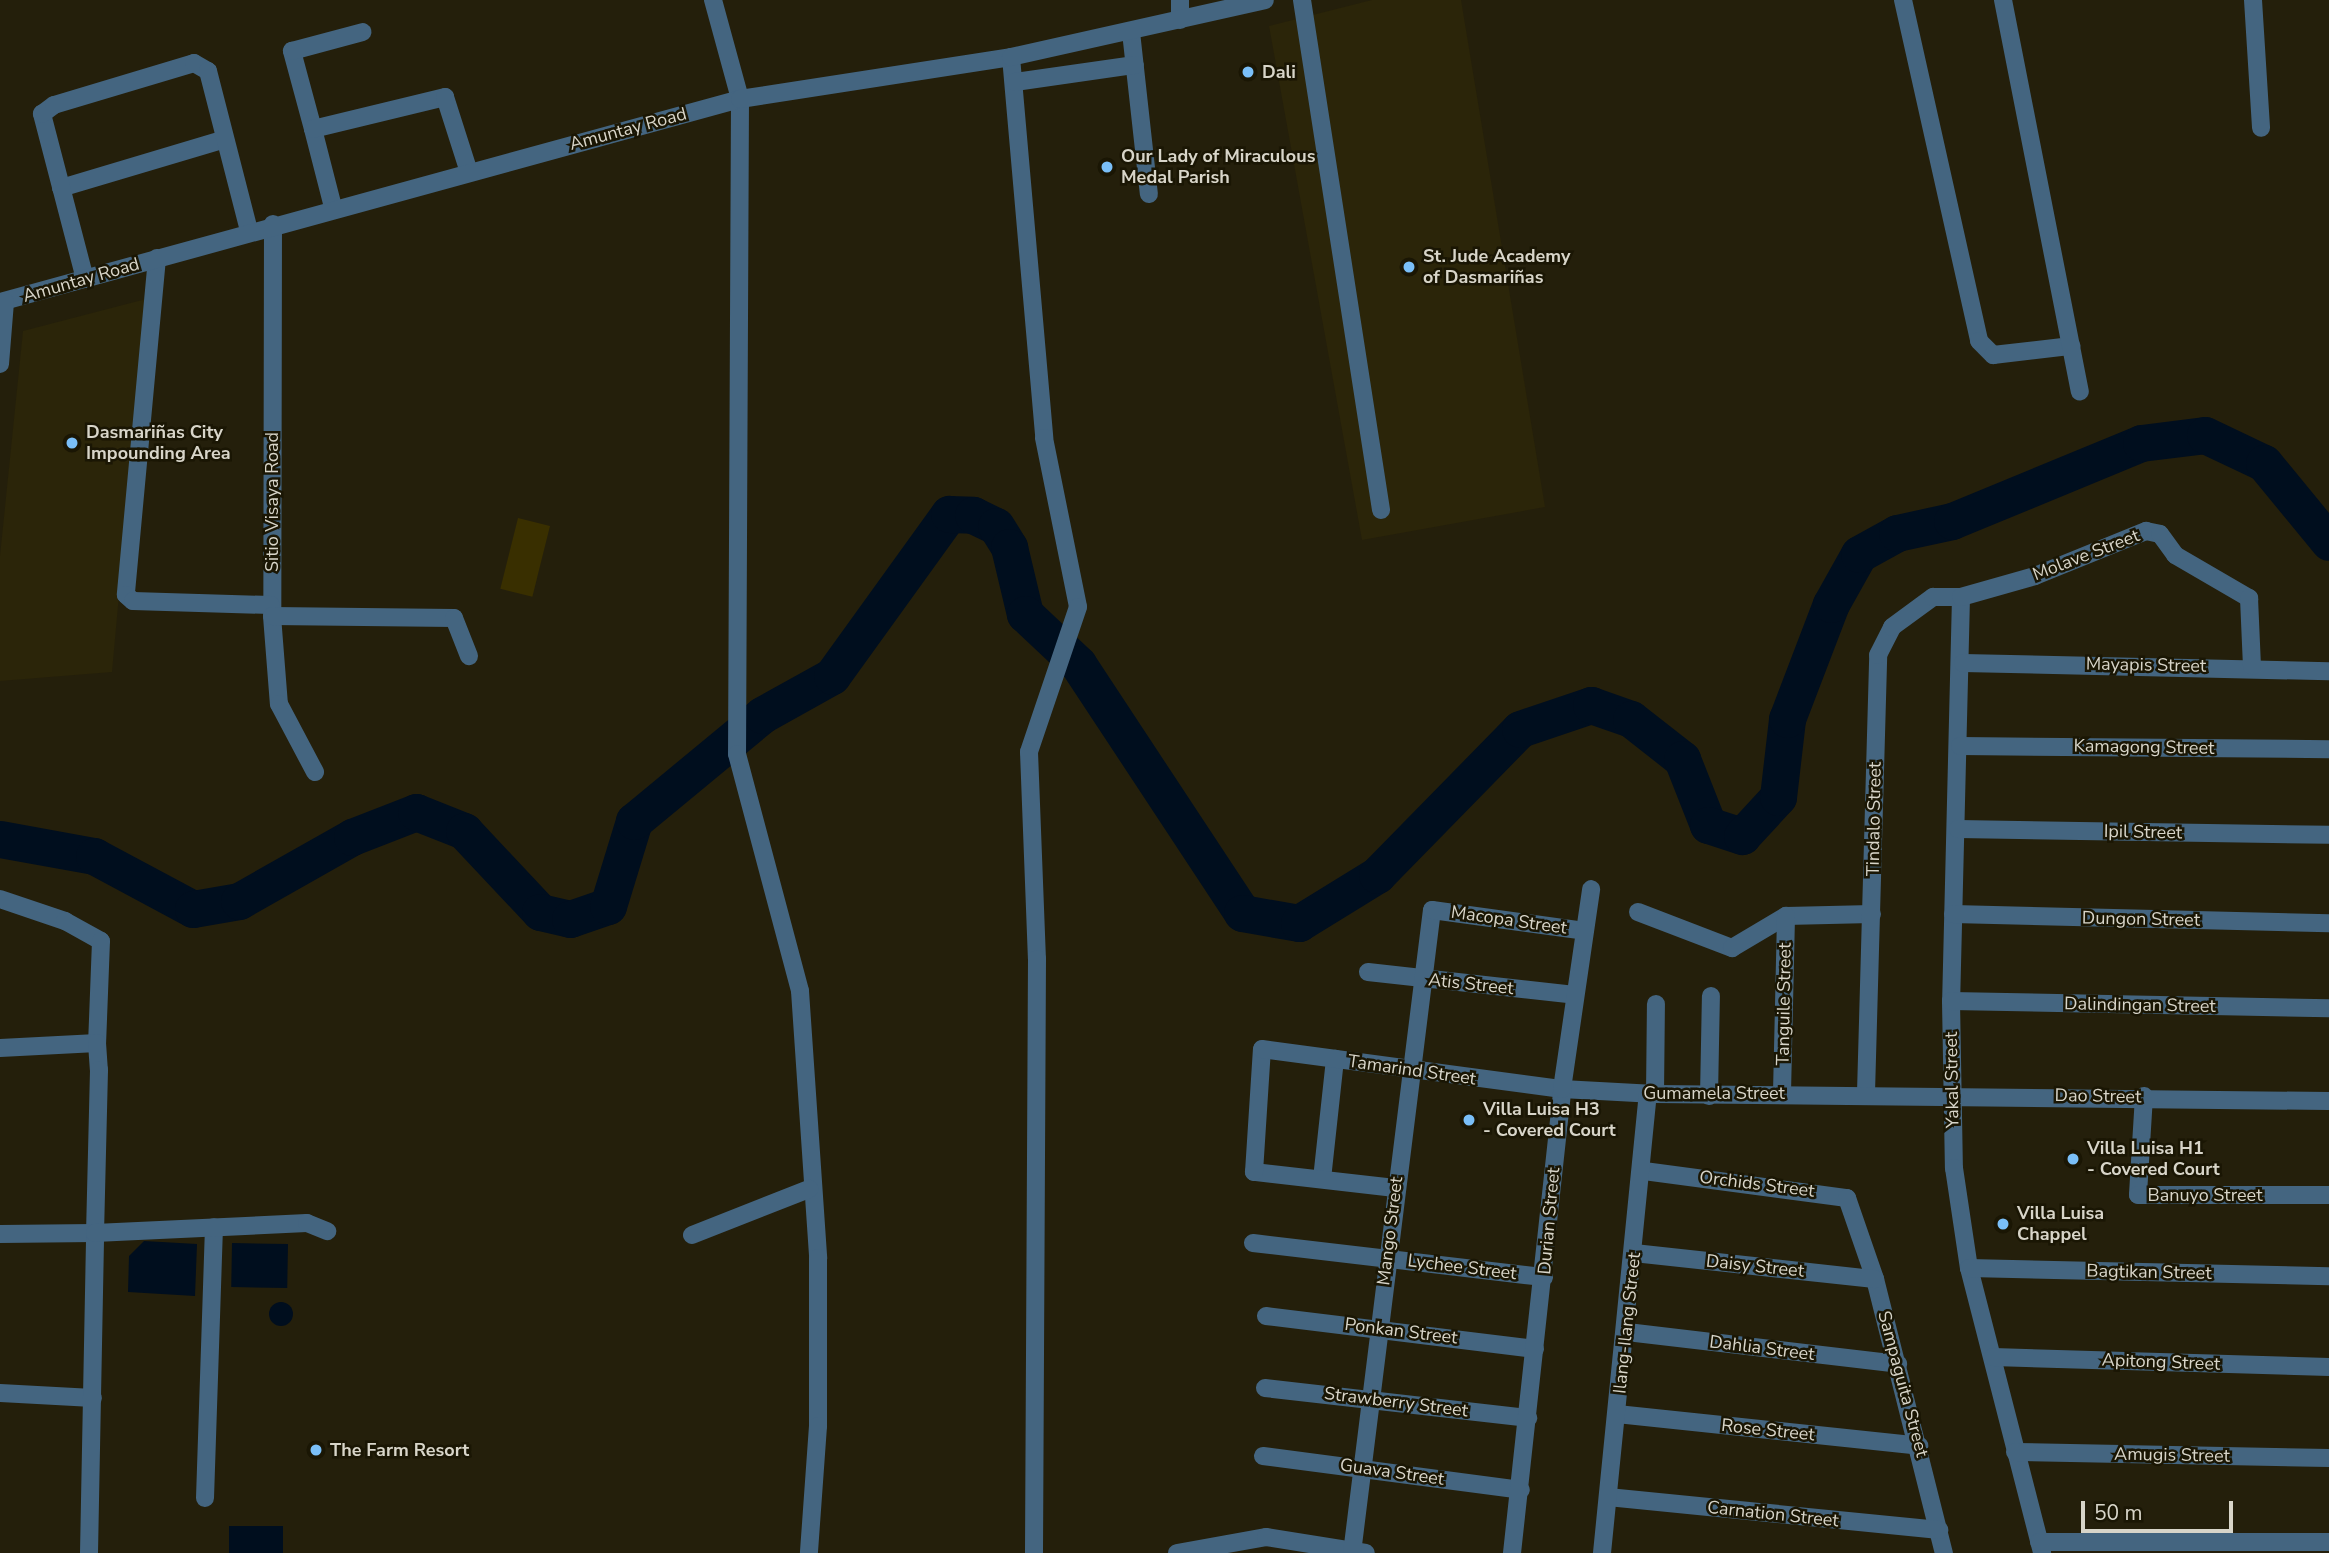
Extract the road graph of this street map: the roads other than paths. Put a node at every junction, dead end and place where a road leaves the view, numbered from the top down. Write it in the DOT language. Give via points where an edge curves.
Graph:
graph roads {
  1 [pos="713,0"];
  2 [pos="1180,0"];
  3 [pos="1265,0"];
  4 [pos="1302,0"];
  5 [pos="1903,0"];
  6 [pos="2003,0"];
  7 [pos="2253,0"];
  8 [pos="1180,20"];
  9 [pos="363,32"];
  10 [pos="1131,32"];
  11 [pos="1011,57"];
  12 [pos="1135,65"];
  13 [pos="1015,82"];
  14 [pos="740,99"];
  15 [pos="2260,128"];
  16 [pos="313,129"];
  17 [pos="225,139"];
  18 [pos="469,172"];
  19 [pos="61,188"];
  20 [pos="1149,194"];
  21 [pos="334,208"];
  22 [pos="273,224"];
  23 [pos="249,231"];
  24 [pos="158,258"];
  25 [pos="85,279"];
  26 [pos="3,302"];
  27 [pos="2071,346"];
  28 [pos="0,364"];
  29 [pos="2080,391"];
  30 [pos="1381,510"];
  31 [pos="1961,597"];
  32 [pos="272,610"];
  33 [pos="469,656"];
  34 [pos="1963,663"];
  35 [pos="2252,666"];
  36 [pos="2329,671"];
  37 [pos="1960,746"];
  38 [pos="2329,749"];
  39 [pos="314,772"];
  40 [pos="1958,829"];
  41 [pos="2329,835"];
  42 [pos="1591,889"];
  43 [pos="0,899"];
  44 [pos="1432,910"];
  45 [pos="1638,912"];
  46 [pos="1872,914"];
  47 [pos="1953,914"];
  48 [pos="1786,916"];
  49 [pos="2329,923"];
  50 [pos="1585,931"];
  51 [pos="1368,972"];
  52 [pos="1419,978"];
  53 [pos="1575,995"];
  54 [pos="1711,996"];
  55 [pos="1951,1001"];
  56 [pos="1656,1004"];
  57 [pos="2329,1008"];
  58 [pos="97,1043"];
  59 [pos="0,1048"];
  60 [pos="1335,1059"];
  61 [pos="1408,1070"];
  62 [pos="1562,1089"];
  63 [pos="1782,1093"];
  64 [pos="1866,1093"];
  65 [pos="1651,1094"];
  66 [pos="1951,1095"];
  67 [pos="1709,1096"];
  68 [pos="2144,1096"];
  69 [pos="2329,1101"];
  70 [pos="1644,1171"];
  71 [pos="1322,1179"];
  72 [pos="1395,1188"];
  73 [pos="809,1189"];
  74 [pos="2329,1195"];
  75 [pos="1858,1217"];
  76 [pos="214,1227"];
  77 [pos="327,1231"];
  78 [pos="95,1233"];
  79 [pos="0,1234"];
  80 [pos="692,1235"];
  81 [pos="1254,1243"];
  82 [pos="1634,1253"];
  83 [pos="1387,1258"];
  84 [pos="1969,1268"];
  85 [pos="2329,1276"];
  86 [pos="1544,1277"];
  87 [pos="1875,1279"];
  88 [pos="1266,1316"];
  89 [pos="1379,1326"];
  90 [pos="1626,1332"];
  91 [pos="1535,1349"];
  92 [pos="1993,1357"];
  93 [pos="1898,1364"];
  94 [pos="2329,1367"];
  95 [pos="1265,1388"];
  96 [pos="0,1393"];
  97 [pos="93,1398"];
  98 [pos="1371,1398"];
  99 [pos="1617,1414"];
  100 [pos="1528,1418"];
  101 [pos="1919,1446"];
  102 [pos="2015,1452"];
  103 [pos="1262,1456"];
  104 [pos="2329,1458"];
  105 [pos="1361,1468"];
  106 [pos="1521,1490"];
  107 [pos="1608,1497"];
  108 [pos="205,1498"];
  109 [pos="1939,1530"];
  110 [pos="2329,1542"];
  111 [pos="2041,1548"];
  112 [pos="1357,1552"];
  113 [pos="89,1553"];
  114 [pos="809,1553"];
  115 [pos="1034,1553"];
  116 [pos="1177,1553"];
  117 [pos="1512,1553"];
  118 [pos="1602,1553"];
  119 [pos="1944,1553"];
  1 -- 14 [label="street"];
  2 -- 8 [label="street"];
  3 -- 8 [label="street, Amuntay Road"];
  4 -- 30 [label="street"];
  5 -- 27 [label="street" via="1979,341 1993,355"];
  6 -- 27 [label="street"];
  7 -- 15 [label="street"];
  8 -- 10 [label="street, Amuntay Road"];
  9 -- 16 [label="street" via="292,51"];
  10 -- 11 [label="street, Amuntay Road"];
  10 -- 12 [label="street"];
  11 -- 13 [label="street"];
  11 -- 14 [label="street, Amuntay Road"];
  12 -- 13 [label="street"];
  12 -- 20 [label="street"];
  13 -- 115 [label="street" via="1044,438 1077,607 1031,743 1028,780 1037,960"];
  14 -- 18 [label="street, Amuntay Road"];
  14 -- 73 [label="street" via="734,712 737,754 800,991"];
  16 -- 18 [label="street" via="445,97"];
  16 -- 21 [label="street"];
  17 -- 19 [label="street"];
  17 -- 19 [label="street" via="208,71 194,63 46,108"];
  17 -- 23 [label="street"];
  18 -- 21 [label="street, Amuntay Road"];
  19 -- 25 [label="street"];
  21 -- 22 [label="street, Amuntay Road"];
  22 -- 23 [label="street, Amuntay Road"];
  22 -- 32 [label="street, Sitio Visaya Road"];
  23 -- 24 [label="street, Amuntay Road"];
  24 -- 25 [label="street, Amuntay Road"];
  24 -- 32 [label="street" via="126,595 133,601"];
  25 -- 26 [label="street, Amuntay Road"];
  26 -- 28 [label="street"];
  27 -- 29 [label="street"];
  31 -- 34 [label="street, Yakal Street"];
  31 -- 35 [label="street, Molave Street" via="2105,551 2134,532 2153,533 2175,555 2249,598"];
  31 -- 46 [label="street, Tindalo Street" via="1933,597 1915,607 1892,627 1878,655"];
  32 -- 33 [label="street" via="454,618"];
  32 -- 39 [label="street, Sitio Visaya Road" via="279,704"];
  34 -- 35 [label="street, Mayapis Street"];
  34 -- 37 [label="street, Yakal Street"];
  35 -- 36 [label="street, Mayapis Street"];
  37 -- 38 [label="street, Kamagong Street"];
  37 -- 40 [label="street, Yakal Street"];
  40 -- 41 [label="street, Ipil Street"];
  40 -- 47 [label="street, Yakal Street"];
  42 -- 50 [label="street, Durian Street"];
  43 -- 58 [label="street" via="65,921 101,942"];
  44 -- 50 [label="street, Macopa Street"];
  44 -- 52 [label="street, Mango Street"];
  45 -- 48 [label="street" via="1732,948"];
  46 -- 48 [label="street"];
  46 -- 64 [label="street, Tindalo Street"];
  47 -- 49 [label="street, Dungon Street"];
  47 -- 55 [label="street, Yakal Street"];
  48 -- 63 [label="street, Tanguile Street"];
  50 -- 53 [label="street, Durian Street"];
  51 -- 52 [label="street, Atis Street"];
  52 -- 53 [label="street, Atis Street"];
  52 -- 61 [label="street, Mango Street"];
  53 -- 62 [label="street, Durian Street"];
  54 -- 67 [label="street"];
  55 -- 57 [label="street, Dalindingan Street"];
  55 -- 66 [label="street, Yakal Street"];
  56 -- 65 [label="street, Ilang-Ilang Street"];
  58 -- 59 [label="street"];
  58 -- 78 [label="street"];
  60 -- 61 [label="street, Tamarind Street"];
  60 -- 71 [label="street"];
  60 -- 71 [label="street, Tamarind Street" via="1262,1049 1254,1172"];
  61 -- 62 [label="street, Tamarind Street"];
  61 -- 72 [label="street, Mango Street"];
  62 -- 65 [label="street, Gumamela Street"];
  62 -- 86 [label="street, Durian Street"];
  63 -- 64 [label="street, Gumamela Street"];
  63 -- 67 [label="street, Gumamela Street"];
  64 -- 66 [label="street, Dao Street"];
  65 -- 67 [label="street, Gumamela Street"];
  65 -- 70 [label="street, Ilang-Ilang Street"];
  66 -- 68 [label="street, Dao Street"];
  66 -- 84 [label="street, Yakal Street"];
  68 -- 69 [label="street, Dao Street"];
  68 -- 74 [label="street, Banuyo Street" via="2138,1195"];
  70 -- 75 [label="street, Orchids Street" via="1834,1193 1847,1198"];
  70 -- 82 [label="street, Ilang-Ilang Street"];
  71 -- 72 [label="street"];
  72 -- 83 [label="street, Mango Street"];
  73 -- 80 [label="street"];
  73 -- 114 [label="street" via="820,1340"];
  75 -- 87 [label="street, Sampaguita Street"];
  76 -- 77 [label="street" via="307,1223"];
  76 -- 78 [label="street"];
  76 -- 108 [label="street"];
  78 -- 79 [label="street"];
  78 -- 97 [label="street"];
  81 -- 83 [label="street, Lychee Street"];
  82 -- 87 [label="street, Daisy Street"];
  82 -- 90 [label="street, Ilang-Ilang Street"];
  83 -- 86 [label="street, Lychee Street"];
  83 -- 89 [label="street, Mango Street"];
  84 -- 85 [label="street, Bagtikan Street"];
  84 -- 92 [label="street, Yakal Street"];
  86 -- 91 [label="street, Durian Street"];
  87 -- 93 [label="street, Sampaguita Street"];
  88 -- 89 [label="street, Ponkan Street"];
  89 -- 91 [label="street, Ponkan Street"];
  89 -- 98 [label="street, Mango Street"];
  90 -- 93 [label="street, Dahlia Street"];
  90 -- 99 [label="street, Ilang-Ilang Street"];
  91 -- 100 [label="street, Durian Street"];
  92 -- 94 [label="street, Apitong Street"];
  92 -- 102 [label="street, Yakal Street"];
  93 -- 101 [label="street, Sampaguita Street"];
  95 -- 98 [label="street, Strawberry Street"];
  96 -- 97 [label="street"];
  97 -- 113 [label="street"];
  98 -- 100 [label="street, Strawberry Street"];
  98 -- 105 [label="street, Mango Street"];
  99 -- 101 [label="street, Rose Street"];
  99 -- 107 [label="street, Ilang-Ilang Street"];
  100 -- 106 [label="street, Durian Street"];
  101 -- 109 [label="street, Sampaguita Street"];
  102 -- 104 [label="street, Amugis Street"];
  102 -- 111 [label="street, Yakal Street"];
  103 -- 105 [label="street, Guava Street"];
  105 -- 106 [label="street, Guava Street"];
  105 -- 112 [label="street, Mango Street"];
  106 -- 117 [label="street, Durian Street"];
  107 -- 109 [label="street, Carnation Street"];
  107 -- 118 [label="street, Ilang-Ilang Street"];
  109 -- 119 [label="street, Sampaguita Street"];
  110 -- 111 [label="street"];
  112 -- 116 [label="street" via="1266,1537"];
}
